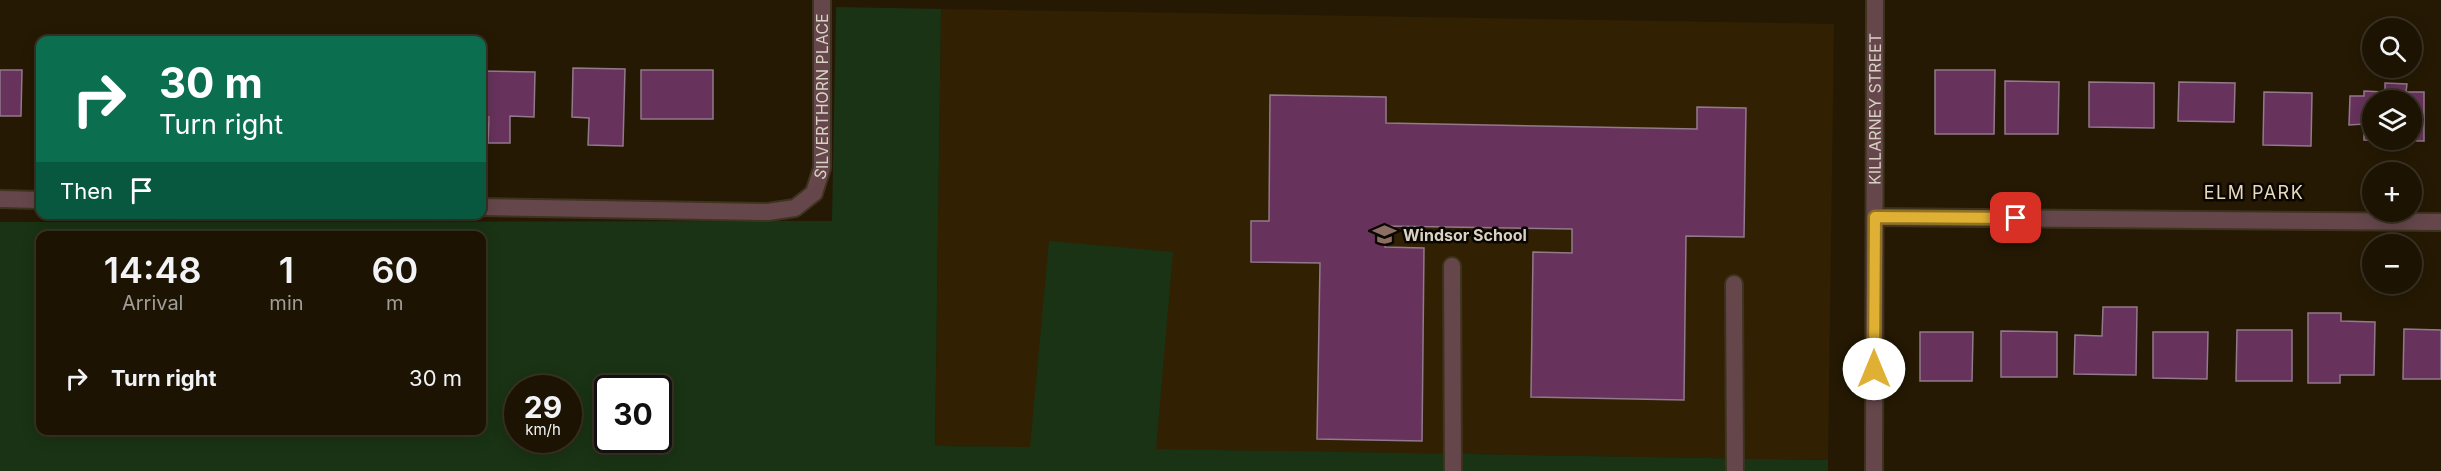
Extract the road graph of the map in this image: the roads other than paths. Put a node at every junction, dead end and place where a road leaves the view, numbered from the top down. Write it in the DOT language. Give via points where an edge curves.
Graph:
graph roads {
  1 [pos="822,0"];
  2 [pos="1875,0"];
  3 [pos="0,199"];
  4 [pos="36,200"];
  5 [pos="486,207"];
  6 [pos="1875,217"];
  7 [pos="2441,222"];
  8 [pos="1452,266"];
  9 [pos="1734,284"];
  10 [pos="1453,471"];
  11 [pos="1735,471"];
  12 [pos="1874,471"];
  1 -- 5 [label="street, SILVERTHORN PLACE" via="822,168 814,193 795,208 768,212"];
  2 -- 6 [label="street, KILLARNEY STREET"];
  3 -- 4 [label="street"];
  6 -- 7 [label="street"];
  6 -- 12 [label="street, KILLARNEY STREET"];
  8 -- 10 [label="street"];
  9 -- 11 [label="street"];
}
